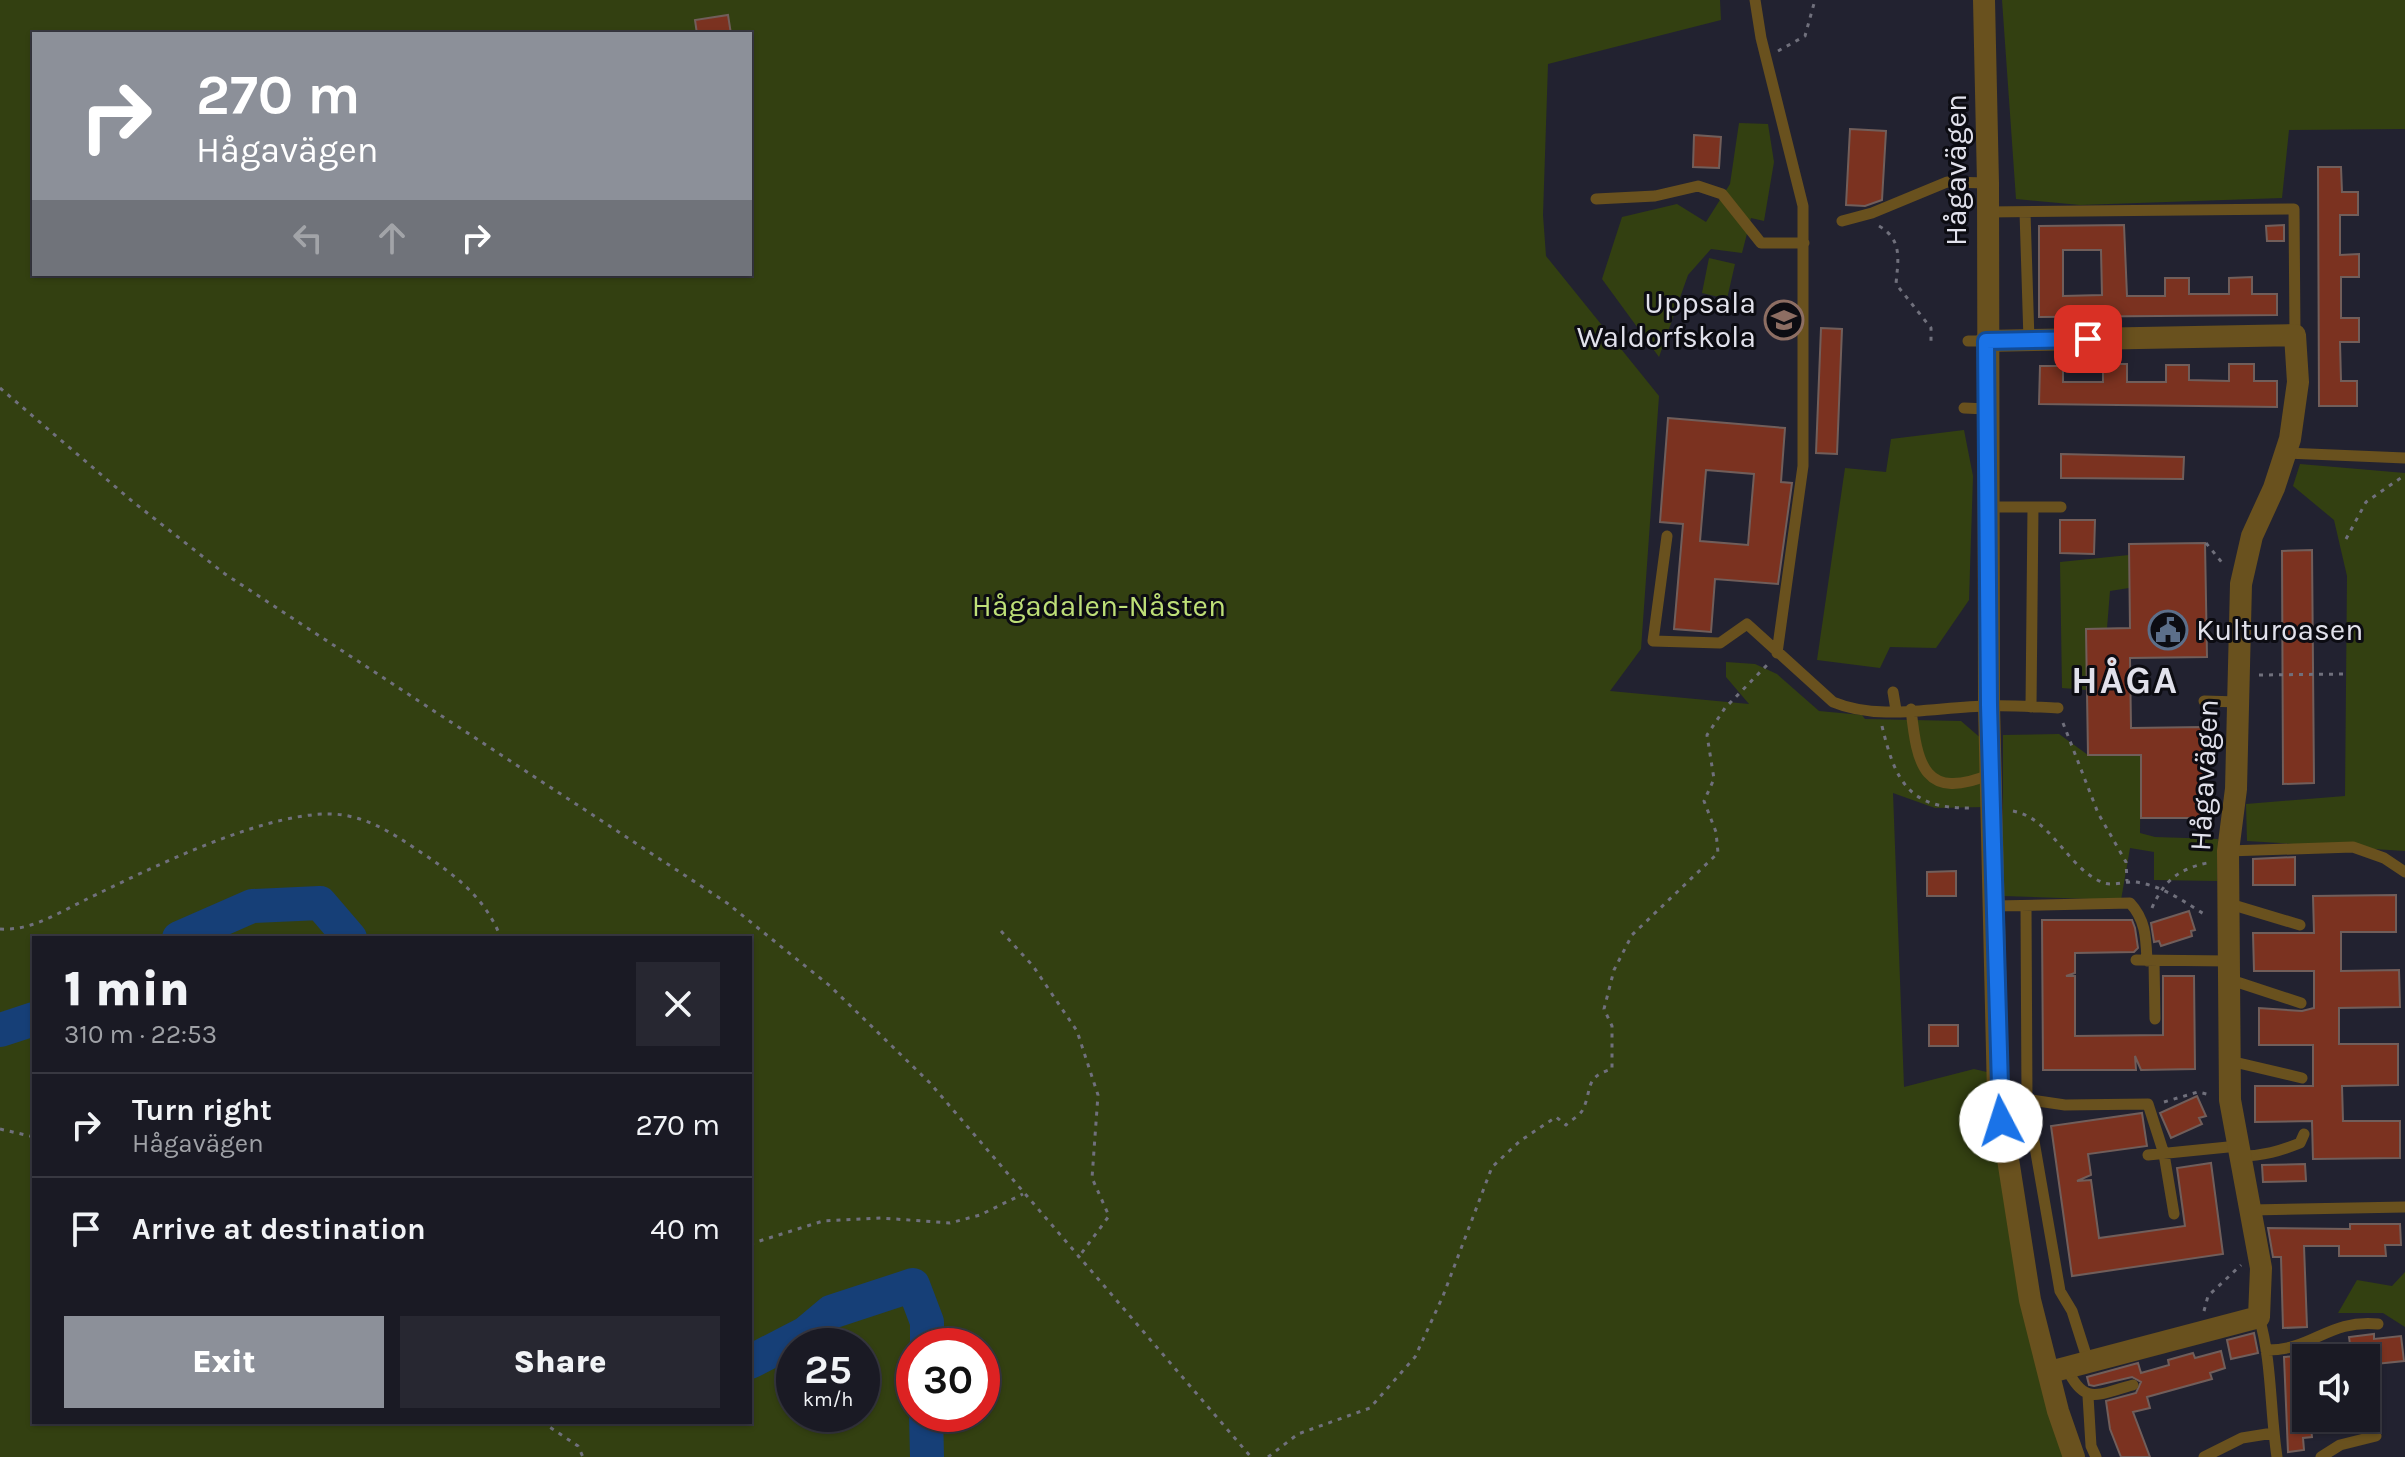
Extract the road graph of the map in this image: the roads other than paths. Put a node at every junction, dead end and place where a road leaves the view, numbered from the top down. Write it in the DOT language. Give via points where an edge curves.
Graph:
graph roads {
  1 [pos="1755,0"];
  2 [pos="1984,0"];
  3 [pos="1988,183"];
  4 [pos="1596,199"];
  5 [pos="1987,212"];
  6 [pos="2025,212"];
  7 [pos="1842,221"];
  8 [pos="1804,243"];
  9 [pos="2295,335"];
  10 [pos="2029,340"];
  11 [pos="1977,341"];
  12 [pos="2284,453"];
  13 [pos="2405,458"];
  14 [pos="1987,507"];
  15 [pos="2033,507"];
  16 [pos="2061,507"];
  17 [pos="1667,536"];
  18 [pos="1777,653"];
  19 [pos="1893,692"];
  20 [pos="2204,701"];
  21 [pos="2239,702"];
  22 [pos="1989,705"];
  23 [pos="2031,707"];
  24 [pos="2058,708"];
  25 [pos="1911,709"];
  26 [pos="1896,710"];
  27 [pos="1992,773"];
  28 [pos="2228,856"];
  29 [pos="2405,872"];
  30 [pos="2230,904"];
  31 [pos="1995,906"];
  32 [pos="2026,906"];
  33 [pos="2300,925"];
  34 [pos="2146,961"];
  35 [pos="2231,971"];
  36 [pos="2301,1003"];
  37 [pos="2155,1019"];
  38 [pos="2230,1061"];
  39 [pos="2302,1078"];
  40 [pos="1998,1095"];
  41 [pos="2027,1101"];
  42 [pos="2304,1134"];
  43 [pos="2240,1151"];
  44 [pos="2164,1154"];
  45 [pos="2148,1155"];
  46 [pos="2405,1207"];
  47 [pos="2251,1210"];
  48 [pos="2174,1214"];
  49 [pos="2259,1317"];
  50 [pos="2378,1324"];
  51 [pos="2266,1350"];
  52 [pos="2088,1361"];
  53 [pos="2058,1370"];
  54 [pos="2133,1385"];
  55 [pos="2088,1396"];
  56 [pos="2273,1433"];
  57 [pos="2376,1436"];
  58 [pos="2074,1457"];
  59 [pos="2096,1457"];
  60 [pos="2204,1457"];
  61 [pos="2277,1457"];
  62 [pos="2321,1457"];
  1 -- 8 [label="lane" via="1803,206"];
  2 -- 3 [label="street, Hågavägen"];
  3 -- 5 [label="street, Hågavägen"];
  3 -- 7 [label="lane" via="1947,182"];
  4 -- 8 [label="lane" via="1655,196 1698,186 1722,194 1761,243"];
  5 -- 6 [label="lane"];
  5 -- 11 [label="street, Hågavägen"];
  6 -- 9 [label="lane" via="2294,209"];
  6 -- 10 [label="lane"];
  8 -- 18 [label="lane" via="1803,466"];
  9 -- 10 [label="street"];
  9 -- 12 [label="street, Hågavägen" via="2298,382"];
  10 -- 11 [label="street"];
  11 -- 14 [label="street, Hågavägen" via="1976,408"];
  12 -- 13 [label="lane"];
  12 -- 21 [label="street, Hågavägen" via="2252,536 2241,584"];
  14 -- 15 [label="lane"];
  14 -- 22 [label="street, Hågavägen"];
  15 -- 16 [label="lane"];
  15 -- 23 [label="lane"];
  17 -- 18 [label="lane" via="1653,641 1720,643 1747,624"];
  18 -- 26 [label="lane" via="1833,702"];
  19 -- 26 [label="lane"];
  20 -- 21 [label="lane"];
  21 -- 28 [label="street, Hågavägen"];
  22 -- 23 [label="lane"];
  22 -- 25 [label="lane"];
  22 -- 27 [label="street, Hågavägen"];
  23 -- 24 [label="lane"];
  25 -- 26 [label="lane"];
  25 -- 27 [label="lane" via="1915,745 1926,773 1943,782"];
  27 -- 31 [label="street, Hågavägen"];
  28 -- 29 [label="lane" via="2353,847"];
  28 -- 30 [label="street, Hågavägen"];
  30 -- 33 [label="lane"];
  30 -- 35 [label="street, Hågavägen"];
  31 -- 32 [label="lane"];
  31 -- 40 [label="street, Hågavägen"];
  32 -- 34 [label="lane" via="2130,903 2146,932"];
  32 -- 41 [label="lane"];
  34 -- 35 [label="lane"];
  34 -- 37 [label="lane"];
  35 -- 36 [label="lane"];
  35 -- 38 [label="street, Hågavägen"];
  38 -- 39 [label="lane"];
  38 -- 43 [label="street, Hågavägen" via="2230,1100"];
  40 -- 41 [label="lane"];
  40 -- 53 [label="street, Hågavägen" via="2030,1300"];
  41 -- 44 [label="lane" via="2148,1104"];
  41 -- 52 [label="lane" via="2060,1291"];
  42 -- 43 [label="lane" via="2300,1143 2266,1155"];
  43 -- 44 [label="lane"];
  43 -- 47 [label="street, Hågavägen"];
  44 -- 45 [label="lane"];
  44 -- 48 [label="lane"];
  46 -- 47 [label="lane"];
  47 -- 49 [label="street, Hågavägen" via="2261,1268"];
  49 -- 51 [label="lane"];
  49 -- 52 [label="street"];
  50 -- 51 [label="lane" via="2336,1326 2288,1351"];
  51 -- 56 [label="lane"];
  52 -- 53 [label="street"];
  53 -- 55 [label="lane"];
  53 -- 58 [label="street, Hågavägen" via="2058,1411"];
  54 -- 55 [label="lane"];
  55 -- 59 [label="lane"];
  56 -- 60 [label="lane" via="2242,1438"];
  56 -- 61 [label="lane"];
  57 -- 62 [label="lane" via="2340,1445"];
}
